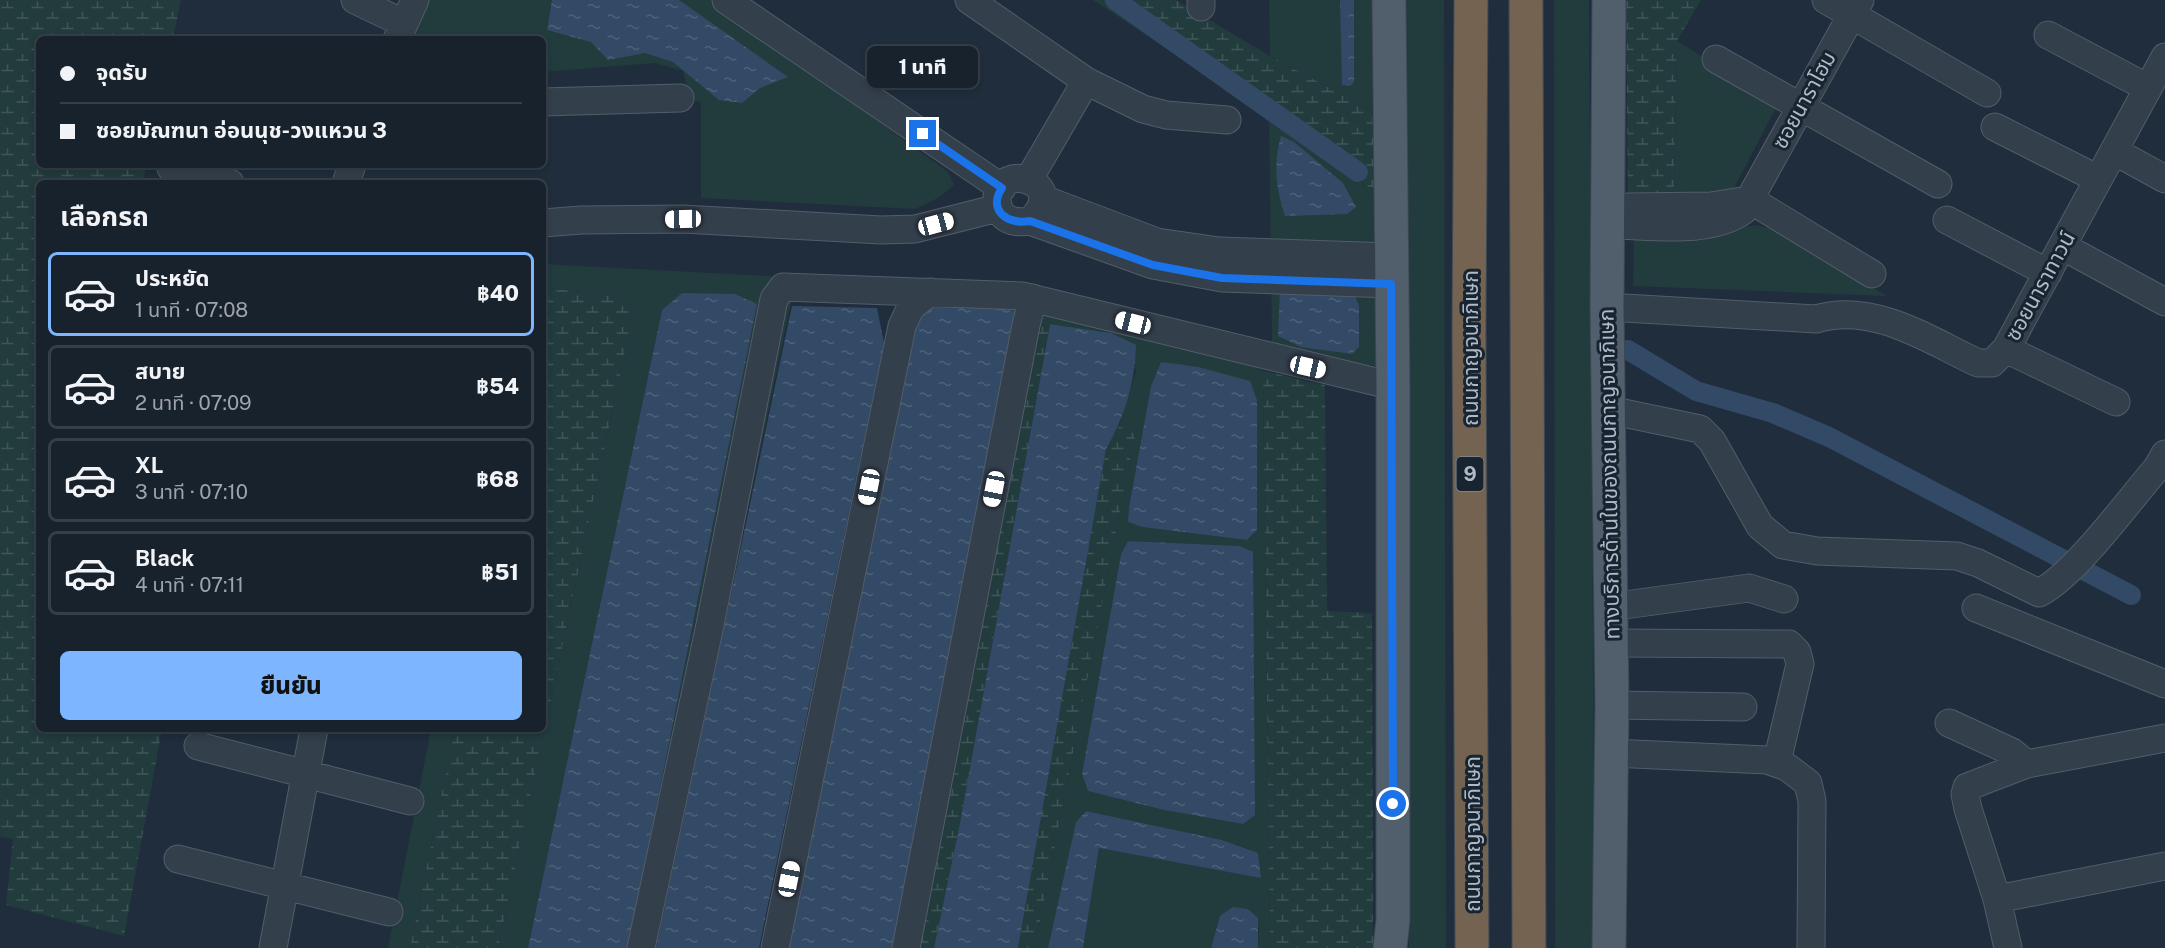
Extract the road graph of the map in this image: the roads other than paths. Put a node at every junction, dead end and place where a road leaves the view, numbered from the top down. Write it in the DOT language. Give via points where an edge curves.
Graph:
graph roads {
  1 [pos="355,0"];
  2 [pos="726,0"];
  3 [pos="969,0"];
  4 [pos="1389,0"];
  5 [pos="1472,0"];
  6 [pos="1526,0"];
  7 [pos="1609,0"];
  8 [pos="1826,0"];
  9 [pos="1856,7"];
  10 [pos="405,21"];
  11 [pos="2048,35"];
  12 [pos="1716,59"];
  13 [pos="2165,59"];
  14 [pos="1086,81"];
  15 [pos="2148,88"];
  16 [pos="1988,93"];
  17 [pos="680,98"];
  18 [pos="546,102"];
  19 [pos="1800,106"];
  20 [pos="1227,120"];
  21 [pos="1995,127"];
  22 [pos="2114,151"];
  23 [pos="171,168"];
  24 [pos="2098,179"];
  25 [pos="2165,179"];
  26 [pos="218,180"];
  27 [pos="1938,184"];
  28 [pos="1000,198"];
  29 [pos="1034,199"];
  30 [pos="1749,199"];
  31 [pos="1609,216"];
  32 [pos="1947,220"];
  33 [pos="546,223"];
  34 [pos="2062,246"];
  35 [pos="1391,271"];
  36 [pos="2048,273"];
  37 [pos="1872,274"];
  38 [pos="930,291"];
  39 [pos="1033,298"];
  40 [pos="1607,299"];
  41 [pos="2165,302"];
  42 [pos="2006,349"];
  43 [pos="1393,386"];
  44 [pos="2116,402"];
  45 [pos="1609,410"];
  46 [pos="2165,454"];
  47 [pos="1784,599"];
  48 [pos="1610,607"];
  49 [pos="1976,608"];
  50 [pos="1610,643"];
  51 [pos="2165,684"];
  52 [pos="1612,705"];
  53 [pos="1743,707"];
  54 [pos="1949,723"];
  55 [pos="313,732"];
  56 [pos="2165,738"];
  57 [pos="198,746"];
  58 [pos="1611,753"];
  59 [pos="1777,762"];
  60 [pos="2027,764"];
  61 [pos="306,775"];
  62 [pos="410,801"];
  63 [pos="178,859"];
  64 [pos="2165,866"];
  65 [pos="286,885"];
  66 [pos="1997,899"];
  67 [pos="389,912"];
  68 [pos="1393,939"];
  69 [pos="273,948"];
  70 [pos="640,948"];
  71 [pos="775,948"];
  72 [pos="906,948"];
  73 [pos="1472,948"];
  74 [pos="1529,948"];
  75 [pos="1609,948"];
  76 [pos="1811,948"];
  77 [pos="2008,948"];
  1 -- 10 [label="street"];
  2 -- 28 [label="street"];
  3 -- 14 [label="street"];
  4 -- 35 [label="main road"];
  5 -- 73 [label="highway, ถนนกาญจนาภิเษก / 9"];
  6 -- 74 [label="highway"];
  7 -- 31 [label="main road, ทางบริการด้านในของถนนกาญจนาภิเษก"];
  8 -- 9 [label="street"];
  9 -- 16 [label="street"];
  9 -- 19 [label="street, ซอยนาราโฮม"];
  11 -- 15 [label="street"];
  12 -- 19 [label="street"];
  13 -- 15 [label="street, ซอยนาราทาวน์"];
  14 -- 20 [label="street" via="1166,115"];
  14 -- 29 [label="street"];
  15 -- 22 [label="street, ซอยนาราทาวน์"];
  17 -- 18 [label="street"];
  19 -- 27 [label="street"];
  19 -- 30 [label="street, ซอยนาราโฮม"];
  21 -- 24 [label="street"];
  22 -- 24 [label="street, ซอยนาราทาวน์"];
  22 -- 25 [label="street"];
  23 -- 26 [label="street"];
  24 -- 34 [label="street, ซอยนาราทาวน์"];
  28 -- 29 [label="street" via="1004,183 1016,177"];
  28 -- 29 [label="street" via="1005,218 1017,223"];
  28 -- 33 [label="street" via="915,229 683,219"];
  29 -- 35 [label="street" via="1153,265 1222,278"];
  30 -- 31 [label="street"];
  30 -- 37 [label="street"];
  31 -- 40 [label="main road, ทางบริการด้านในของถนนกาญจนาภิเษก"];
  32 -- 36 [label="street"];
  34 -- 36 [label="street, ซอยนาราทาวน์"];
  34 -- 41 [label="street"];
  35 -- 43 [label="main road"];
  36 -- 42 [label="street, ซอยนาราทาวน์"];
  38 -- 39 [label="street"];
  38 -- 70 [label="street" via="800,286 783,287 774,299 710,625"];
  38 -- 71 [label="street" via="911,307 902,326"];
  39 -- 43 [label="street"];
  39 -- 72 [label="street"];
  40 -- 42 [label="street, ซอยนาราทาวน์" via="1815,304 1833,314 1857,314 1888,321 1978,363 1992,363"];
  40 -- 45 [label="main road, ทางบริการด้านในของถนนกาญจนาภิเษก"];
  42 -- 44 [label="street"];
  43 -- 68 [label="main road"];
  45 -- 46 [label="street" via="1700,429 1712,441 1760,526 1784,545 1817,551 1957,556 2039,593 2091,546"];
  45 -- 48 [label="main road, ทางบริการด้านในของถนนกาญจนาภิเษก"];
  47 -- 48 [label="street" via="1749,588"];
  48 -- 50 [label="main road, ทางบริการด้านในของถนนกาญจนาภิเษก"];
  49 -- 51 [label="street"];
  50 -- 52 [label="main road, ทางบริการด้านในของถนนกาญจนาภิเษก"];
  50 -- 59 [label="street" via="1789,644 1797,652 1800,664"];
  52 -- 53 [label="street"];
  52 -- 58 [label="main road, ทางบริการด้านในของถนนกาญจนาภิเษก"];
  54 -- 60 [label="street" via="2012,752"];
  55 -- 61 [label="street"];
  56 -- 60 [label="street"];
  57 -- 61 [label="street"];
  58 -- 59 [label="street" via="1723,756"];
  58 -- 75 [label="main road, ทางบริการด้านในของถนนกาญจนาภิเษก"];
  59 -- 76 [label="street" via="1808,783 1812,801"];
  60 -- 66 [label="street" via="1974,782 1965,794"];
  61 -- 62 [label="street"];
  61 -- 65 [label="street"];
  63 -- 65 [label="street"];
  64 -- 66 [label="street"];
  65 -- 67 [label="street"];
  65 -- 69 [label="street"];
  66 -- 77 [label="street"];
}
